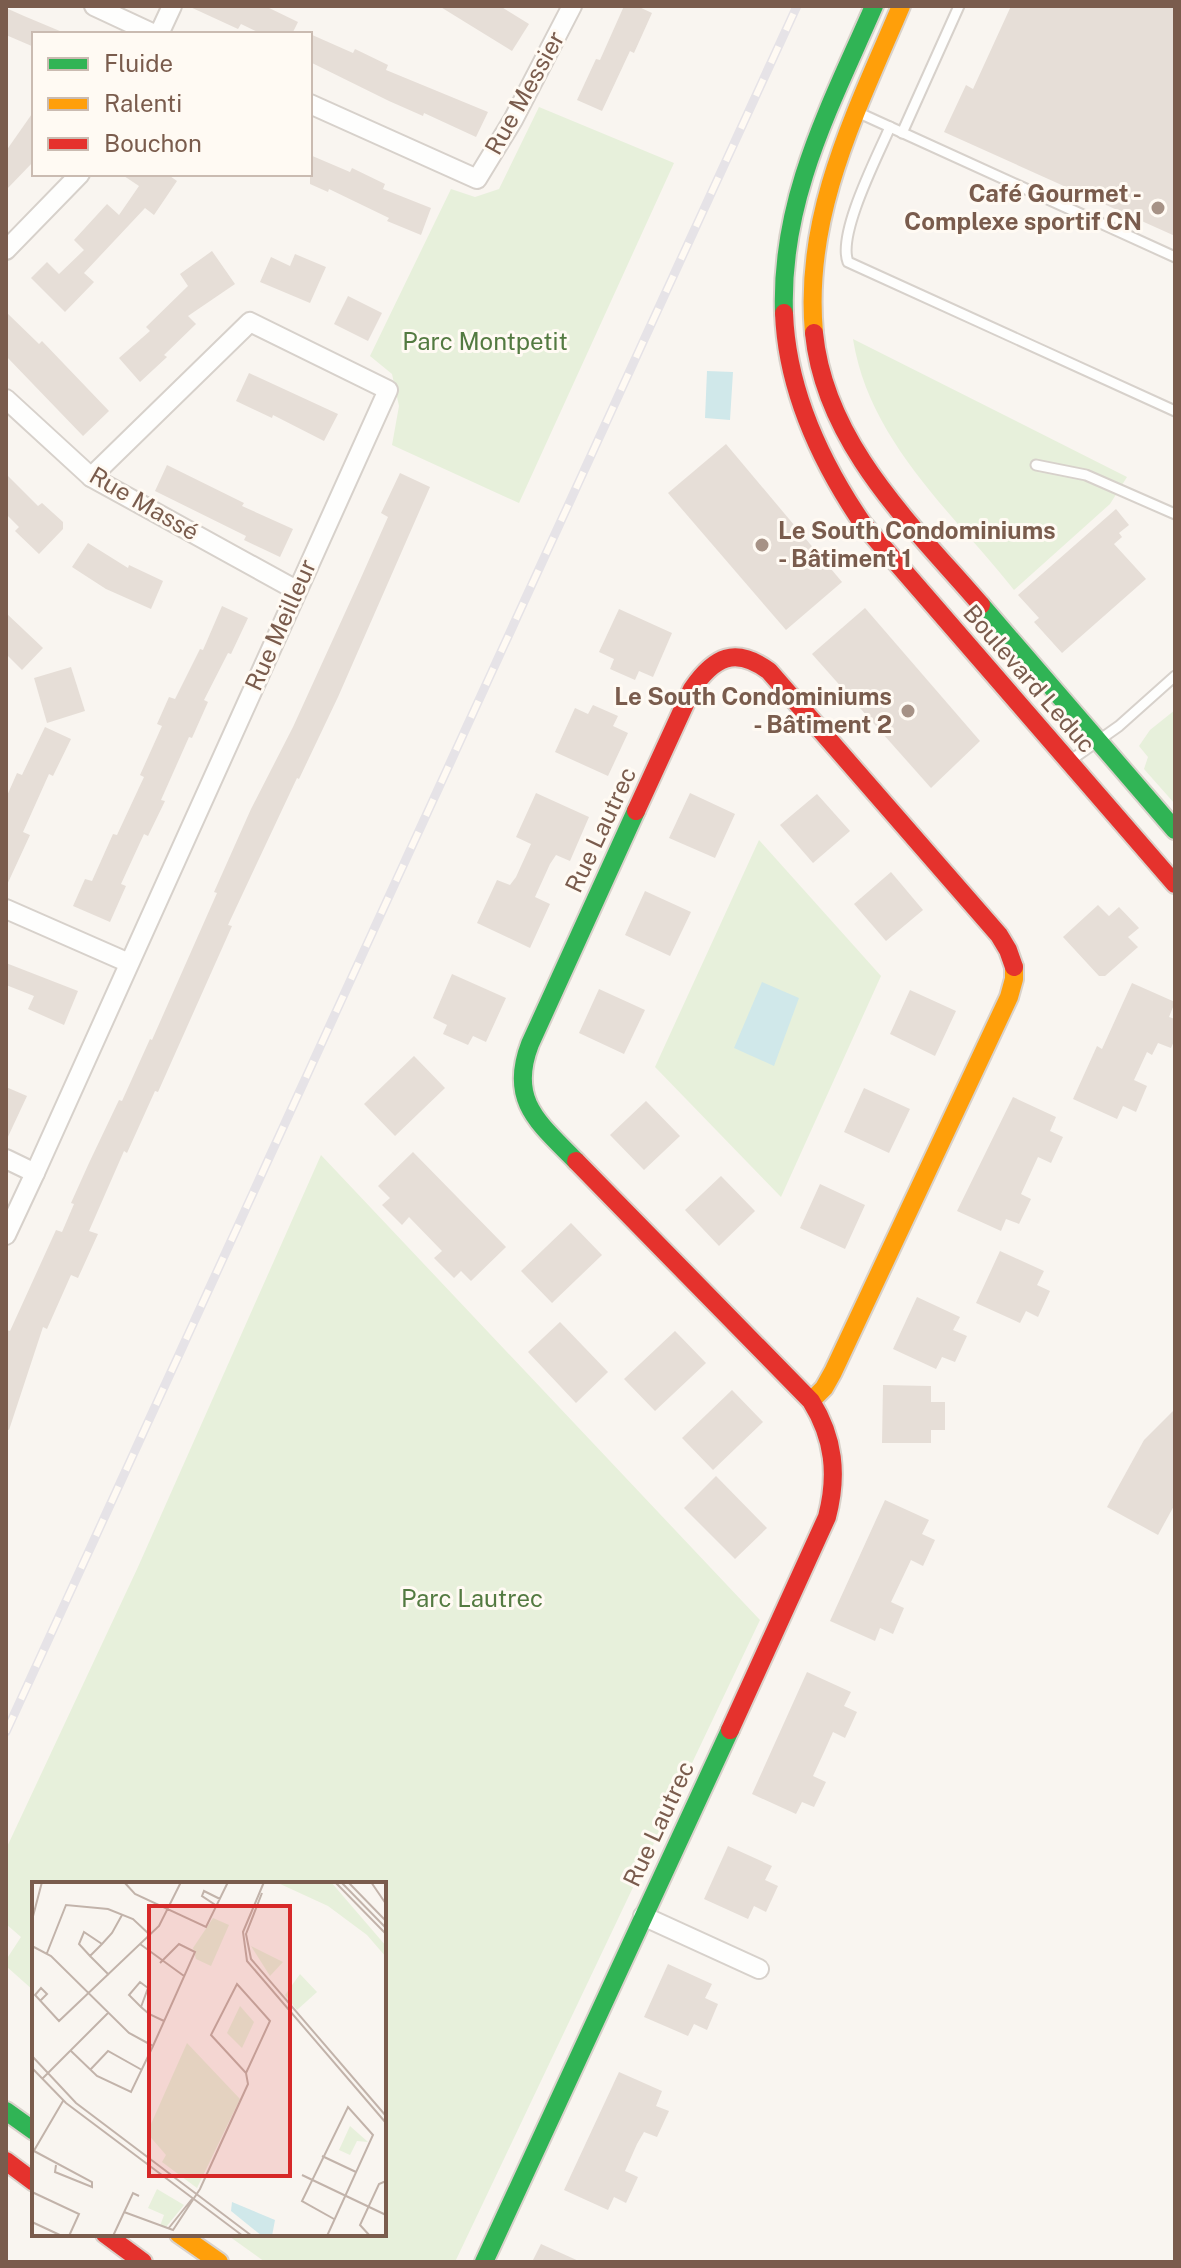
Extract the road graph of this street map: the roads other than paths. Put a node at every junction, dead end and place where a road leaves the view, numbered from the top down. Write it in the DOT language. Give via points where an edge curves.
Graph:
graph roads {
  1 [pos="94,6"];
  2 [pos="172,6"];
  3 [pos="572,6"];
  4 [pos="874,6"];
  5 [pos="901,6"];
  6 [pos="959,6"];
  7 [pos="152,32"];
  8 [pos="158,32"];
  9 [pos="312,105"];
  10 [pos="857,112"];
  11 [pos="890,127"];
  12 [pos="902,133"];
  13 [pos="78,176"];
  14 [pos="7,248"];
  15 [pos="1175,257"];
  16 [pos="6,399"];
  17 [pos="1175,411"];
  18 [pos="1036,465"];
  19 [pos="91,477"];
  20 [pos="1175,514"];
  21 [pos="296,590"];
  22 [pos="1175,676"];
  23 [pos="1097,740"];
  24 [pos="1069,762"];
  25 [pos="1175,830"];
  26 [pos="1175,884"];
  27 [pos="6,909"];
  28 [pos="129,963"];
  29 [pos="6,1159"];
  30 [pos="35,1173"];
  31 [pos="6,1235"];
  32 [pos="811,1401"];
  33 [pos="643,1916"];
  34 [pos="759,1969"];
  35 [pos="6,2111"];
  36 [pos="32,2130"];
  37 [pos="6,2161"];
  38 [pos="32,2180"];
  39 [pos="108,2236"];
  40 [pos="182,2236"];
  41 [pos="143,2262"];
  42 [pos="219,2262"];
  43 [pos="484,2262"];
  1 -- 7 [label="street"];
  2 -- 8 [label="street"];
  3 -- 9 [label="street, Rue Messier" via="477,179"];
  4 -- 24 [label="street, Boulevard Leduc" via="811,154 791,219 782,295 794,388 817,450 850,506"];
  5 -- 10 [label="street, Boulevard Leduc"];
  6 -- 12 [label="lane"];
  10 -- 11 [label="lane"];
  10 -- 23 [label="street, Boulevard Leduc" via="823,201 811,266 813,331 832,403 877,484"];
  11 -- 12 [label="lane"];
  11 -- 17 [label="lane" via="854,212 846,254 851,264"];
  12 -- 15 [label="lane"];
  13 -- 14 [label="street"];
  16 -- 19 [label="street, Rue Massé"];
  18 -- 20 [label="lane" via="1086,475"];
  19 -- 21 [label="street, Rue Massé"];
  19 -- 21 [label="street, Rue Meilleur" via="250,322 388,390"];
  21 -- 28 [label="street, Rue Meilleur"];
  22 -- 23 [label="lane"];
  23 -- 24 [label="lane"];
  23 -- 25 [label="street, Boulevard Leduc"];
  24 -- 26 [label="street, Boulevard Leduc"];
  27 -- 28 [label="street"];
  28 -- 30 [label="street, Rue Meilleur"];
  29 -- 30 [label="street"];
  30 -- 31 [label="street, Rue Meilleur"];
  32 -- 32 [label="street, Rue Lautrec" via="833,1372 1007,1002 1015,967 999,935 769,671 750,658 729,657 706,668 692,689 530,1044 520,1084 536,1120"];
  32 -- 33 [label="street, Rue Lautrec" via="833,1458 829,1514"];
  33 -- 34 [label="street"];
  33 -- 43 [label="street, Rue Lautrec"];
  35 -- 36 [label="street"];
  37 -- 38 [label="street"];
  39 -- 41 [label="street"];
  40 -- 42 [label="street"];
}
